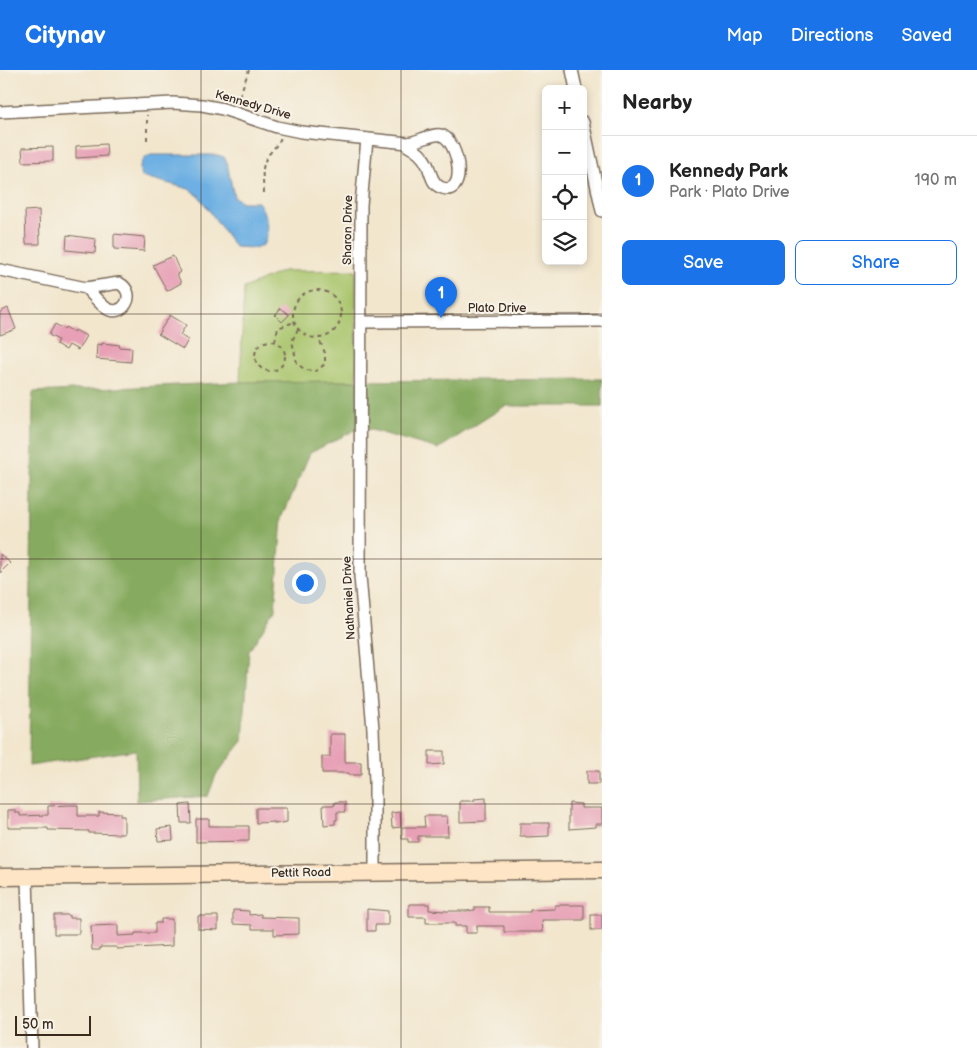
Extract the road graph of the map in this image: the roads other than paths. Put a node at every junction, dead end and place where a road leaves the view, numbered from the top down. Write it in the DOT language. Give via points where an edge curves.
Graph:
graph roads {
  1 [pos="572,70"];
  2 [pos="575,85"];
  3 [pos="0,112"];
  4 [pos="585,130"];
  5 [pos="367,139"];
  6 [pos="408,144"];
  7 [pos="602,211"];
  8 [pos="0,270"];
  9 [pos="86,288"];
  10 [pos="602,321"];
  11 [pos="362,322"];
  12 [pos="602,870"];
  13 [pos="375,873"];
  14 [pos="0,877"];
  15 [pos="27,877"];
  16 [pos="32,1048"];
  1 -- 2 [label="street"];
  3 -- 5 [label="street, Kennedy Drive" via="173,103 202,105 301,132"];
  4 -- 7 [label="street"];
  5 -- 6 [label="street, Kennedy Drive"];
  5 -- 11 [label="street, Sharon Drive" via="361,205"];
  6 -- 6 [label="street, Kennedy Drive" via="435,135 446,138 453,147 460,173 458,180 449,188 438,186 424,159"];
  8 -- 9 [label="street"];
  10 -- 11 [label="street, Plato Drive"];
  11 -- 13 [label="street, Nathaniel Drive" via="360,576 373,729"];
  12 -- 13 [label="street, Pettit Road"];
  13 -- 15 [label="street, Pettit Road"];
  14 -- 15 [label="street, Pettit Road"];
  15 -- 16 [label="street"];
}
